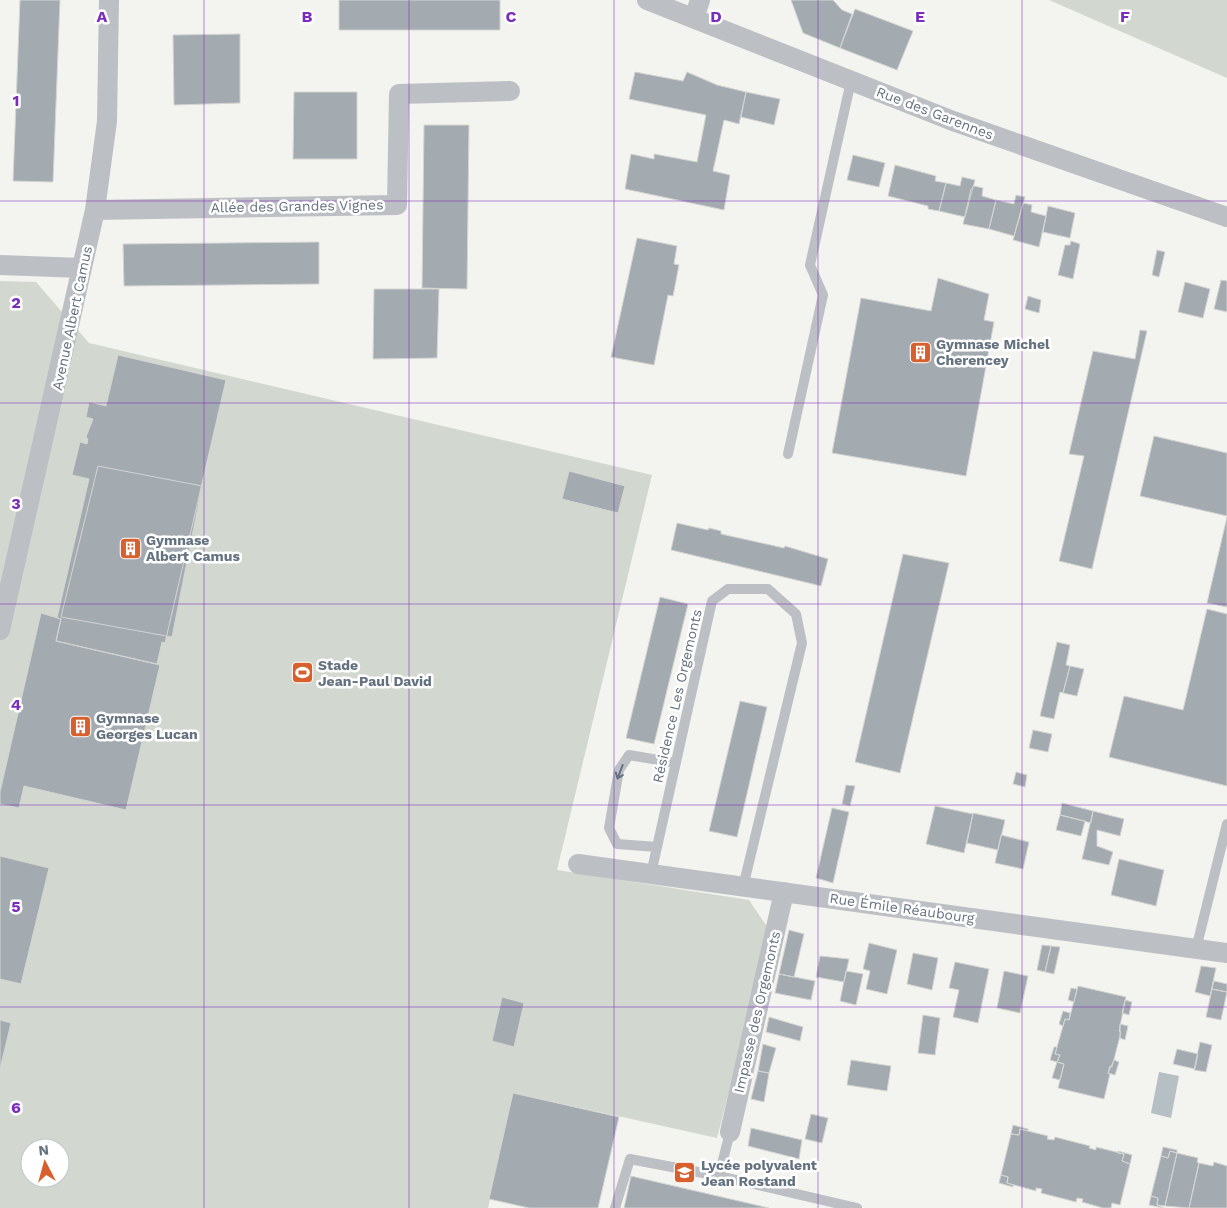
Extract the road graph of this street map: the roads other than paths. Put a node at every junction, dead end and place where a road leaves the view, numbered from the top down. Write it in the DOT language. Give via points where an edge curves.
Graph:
graph roads {
  1 [pos="109,0"];
  2 [pos="647,0"];
  3 [pos="697,9"];
  4 [pos="851,81"];
  5 [pos="510,91"];
  6 [pos="95,210"];
  7 [pos="1227,216"];
  8 [pos="0,265"];
  9 [pos="82,268"];
  10 [pos="788,454"];
  11 [pos="0,630"];
  12 [pos="676,763"];
  13 [pos="1227,824"];
  14 [pos="657,848"];
  15 [pos="578,864"];
  16 [pos="651,874"];
  17 [pos="743,887"];
  18 [pos="784,892"];
  19 [pos="1196,948"];
  20 [pos="1227,953"];
  21 [pos="730,1132"];
  22 [pos="719,1176"];
  23 [pos="615,1208"];
  24 [pos="857,1208"];
  1 -- 6 [label="street, Avenue Albert Camus" via="107,121"];
  2 -- 3 [label="street, Rue des Garennes"];
  3 -- 4 [label="street, Rue des Garennes"];
  4 -- 7 [label="street, Rue des Garennes"];
  4 -- 10 [label="lane" via="810,265 823,296"];
  5 -- 6 [label="street, Allée des Grandes Vignes" via="399,94 397,205"];
  6 -- 9 [label="street, Avenue Albert Camus"];
  8 -- 9 [label="street"];
  9 -- 11 [label="street, Avenue Albert Camus"];
  12 -- 14 [label="lane, Résidence Les Orgemonts"];
  12 -- 14 [label="lane, one-way" via="629,755 619,770 609,828 617,844"];
  12 -- 17 [label="lane, Résidence Les Orgemonts" via="712,601 728,589 768,589 796,614 802,643"];
  13 -- 19 [label="lane"];
  14 -- 16 [label="lane, Résidence Les Orgemonts"];
  15 -- 16 [label="street, Rue Émile Réaubourg"];
  16 -- 17 [label="street, Rue Émile Réaubourg"];
  17 -- 18 [label="street, Rue Émile Réaubourg"];
  18 -- 19 [label="street, Rue Émile Réaubourg"];
  18 -- 21 [label="street, Impasse des Orgemonts"];
  19 -- 20 [label="street, Rue Émile Réaubourg"];
  21 -- 22 [label="lane"];
  22 -- 23 [label="lane" via="630,1159"];
  22 -- 24 [label="lane"];
}
